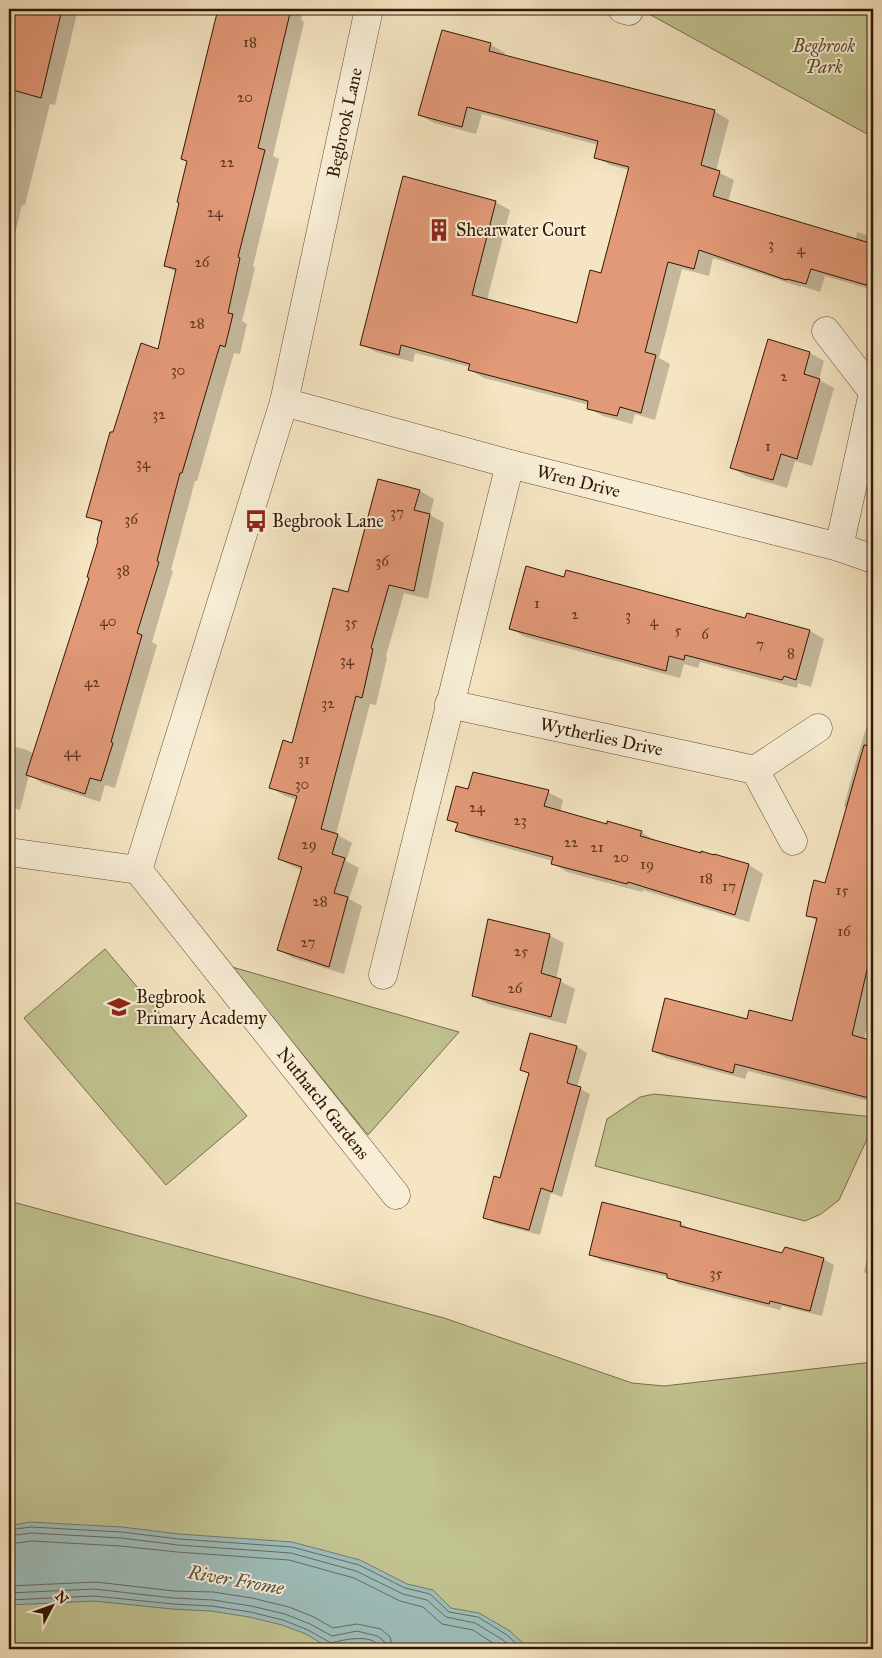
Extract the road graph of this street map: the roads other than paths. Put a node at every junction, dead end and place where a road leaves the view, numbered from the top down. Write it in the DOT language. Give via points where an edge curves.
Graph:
graph roads {
  1 [pos="369,9"];
  2 [pos="826,331"];
  3 [pos="873,392"];
  4 [pos="284,402"];
  5 [pos="510,464"];
  6 [pos="839,547"];
  7 [pos="873,559"];
  8 [pos="449,704"];
  9 [pos="818,728"];
  10 [pos="756,770"];
  11 [pos="793,842"];
  12 [pos="9,852"];
  13 [pos="138,870"];
  14 [pos="383,975"];
  15 [pos="396,1195"];
  1 -- 4 [label="street, Begbrook Lane"];
  2 -- 3 [label="street"];
  3 -- 6 [label="street"];
  4 -- 5 [label="street, Wren Drive"];
  4 -- 13 [label="street, Begbrook Lane"];
  5 -- 6 [label="street, Wren Drive"];
  5 -- 8 [label="street"];
  6 -- 7 [label="street, Wren Drive"];
  8 -- 10 [label="street, Wytherlies Drive"];
  8 -- 14 [label="street"];
  9 -- 10 [label="street"];
  10 -- 11 [label="street"];
  12 -- 13 [label="street"];
  13 -- 15 [label="street, Nuthatch Gardens"];
}
